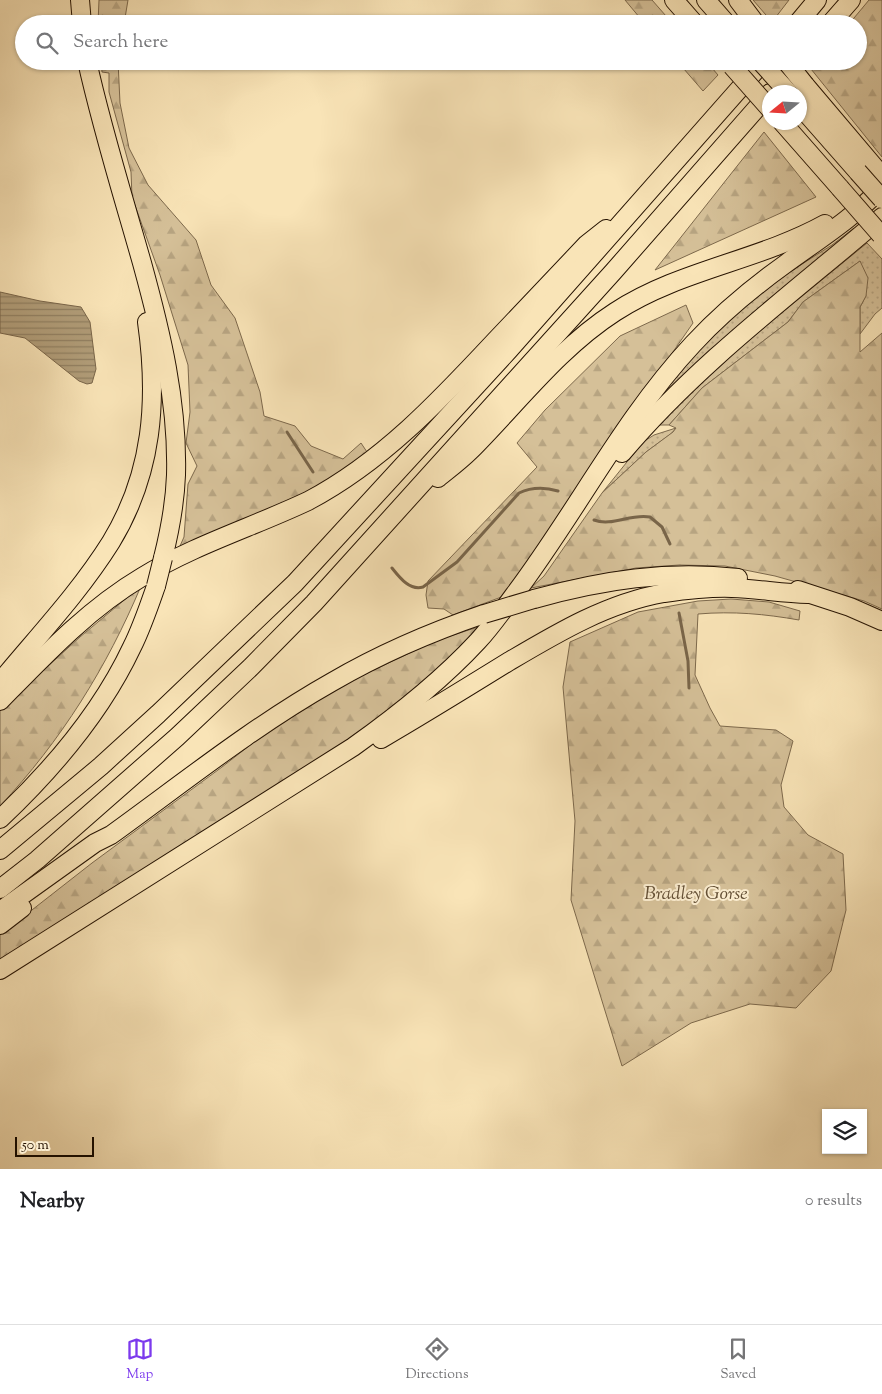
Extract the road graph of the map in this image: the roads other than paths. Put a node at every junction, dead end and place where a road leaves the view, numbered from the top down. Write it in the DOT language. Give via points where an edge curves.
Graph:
graph roads {
  1 [pos="80,0"];
  2 [pos="674,0"];
  3 [pos="706,0"];
  4 [pos="738,0"];
  5 [pos="818,0"];
  6 [pos="851,0"];
  7 [pos="81,15"];
  8 [pos="687,15"];
  9 [pos="719,15"];
  10 [pos="749,15"];
  11 [pos="805,15"];
  12 [pos="838,15"];
  13 [pos="90,70"];
  14 [pos="735,70"];
  15 [pos="754,70"];
  16 [pos="770,70"];
  17 [pos="789,70"];
  18 [pos="793,70"];
  19 [pos="777,85"];
  20 [pos="782,85"];
  21 [pos="762,99"];
  22 [pos="762,102"];
  23 [pos="807,113"];
  24 [pos="789,130"];
  25 [pos="864,167"];
  26 [pos="882,176"];
  27 [pos="882,183"];
  28 [pos="882,187"];
  29 [pos="882,199"];
  30 [pos="639,203"];
  31 [pos="882,217"];
  32 [pos="133,231"];
  33 [pos="882,235"];
  34 [pos="413,495"];
  35 [pos="563,525"];
  36 [pos="808,594"];
  37 [pos="882,621"];
  38 [pos="0,682"];
  39 [pos="0,701"];
  40 [pos="289,788"];
  41 [pos="0,820"];
  42 [pos="111,835"];
  43 [pos="0,850"];
  44 [pos="0,889"];
  45 [pos="0,911"];
  46 [pos="0,925"];
  47 [pos="0,970"];
  1 -- 7 [label="highway"];
  2 -- 8 [label="highway"];
  3 -- 9 [label="highway"];
  4 -- 10 [label="highway"];
  5 -- 11 [label="highway"];
  6 -- 12 [label="highway"];
  13 -- 32 [label="highway" via="104,133"];
  14 -- 21 [label="highway, bridge"];
  15 -- 30 [label="highway"];
  16 -- 20 [label="highway, bridge"];
  17 -- 19 [label="highway"];
  18 -- 25 [label="highway, bridge"];
  22 -- 34 [label="highway"];
  23 -- 25 [label="highway"];
  24 -- 33 [label="highway, bridge"];
  25 -- 26 [label="highway"];
  25 -- 29 [label="highway, bridge"];
  27 -- 34 [label="highway" via="833,220 807,234 669,283 616,311 578,341 468,452"];
  28 -- 35 [label="highway" via="842,224 730,308 693,344 633,419"];
  30 -- 39 [label="highway" via="587,244 446,393 367,464 308,501 173,560 126,587 55,645"];
  30 -- 43 [label="highway" via="295,583 151,721"];
  31 -- 35 [label="highway" via="712,360 673,397"];
  32 -- 38 [label="highway" via="153,377 150,429 141,471 119,527 90,572"];
  32 -- 41 [label="highway, bridge" via="163,344 174,422 174,495 163,558 156,586 132,648 97,708 48,771"];
  34 -- 44 [label="highway" via="314,603 211,705 120,788"];
  35 -- 40 [label="highway" via="493,623 436,682 382,727"];
  36 -- 37 [label="highway"];
  36 -- 40 [label="highway" via="711,588 626,602 551,637 359,752"];
  36 -- 42 [label="highway, bridge" via="750,579 699,575 633,577 597,583 484,614 400,646 332,682 263,726"];
  40 -- 47 [label="highway"];
  42 -- 45 [label="highway"];
  42 -- 46 [label="highway" via="104,844"];
}
